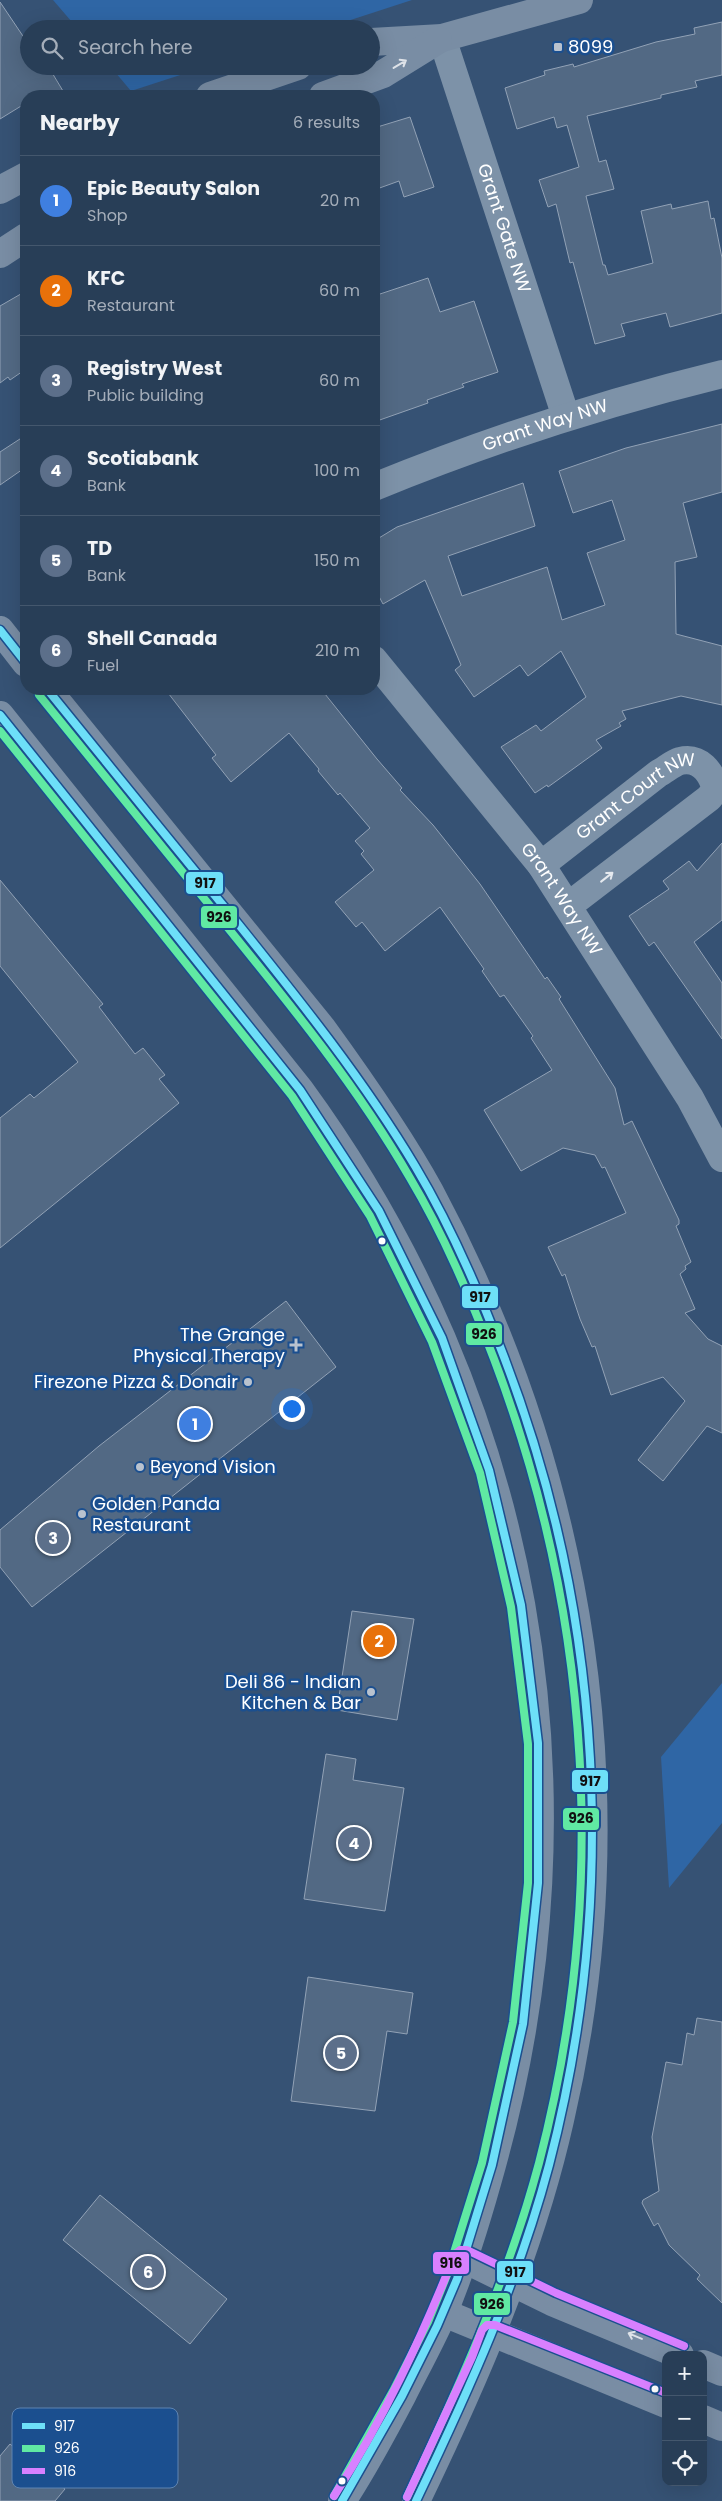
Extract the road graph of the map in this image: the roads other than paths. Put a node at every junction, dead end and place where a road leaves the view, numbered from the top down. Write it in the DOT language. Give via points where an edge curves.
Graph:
graph roads {
  1 [pos="578,0"];
  2 [pos="442,38"];
  3 [pos="380,41"];
  4 [pos="272,75"];
  5 [pos="379,75"];
  6 [pos="380,75"];
  7 [pos="228,90"];
  8 [pos="339,90"];
  9 [pos="20,179"];
  10 [pos="0,190"];
  11 [pos="20,241"];
  12 [pos="0,254"];
  13 [pos="722,374"];
  14 [pos="566,417"];
  15 [pos="380,485"];
  16 [pos="0,630"];
  17 [pos="20,655"];
  18 [pos="380,667"];
  19 [pos="52,695"];
  20 [pos="0,715"];
  21 [pos="541,865"];
  22 [pos="568,906"];
  23 [pos="722,1158"];
  24 [pos="464,2259"];
  25 [pos="510,2283"];
  26 [pos="444,2313"];
  27 [pos="491,2334"];
  28 [pos="671,2351"];
  29 [pos="707,2366"];
  30 [pos="722,2372"];
  31 [pos="662,2402"];
  32 [pos="707,2421"];
  33 [pos="722,2427"];
  34 [pos="342,2501"];
  35 [pos="416,2501"];
  1 -- 2 [label="main road"];
  2 -- 3 [label="main road"];
  6 -- 2 [label="main road, one-way"];
  2 -- 14 [label="street, Grant Gate NW"];
  4 -- 7 [label="main road"];
  8 -- 5 [label="main road, one-way"];
  9 -- 10 [label="main road"];
  11 -- 12 [label="main road"];
  13 -- 14 [label="street, Grant Way NW"];
  14 -- 15 [label="street, Grant Way NW"];
  16 -- 17 [label="main road"];
  18 -- 21 [label="street, Grant Way NW"];
  19 -- 25 [label="main road" via="279,974 357,1076 429,1190 466,1266 521,1397 542,1468 573,1592 586,1673 595,1802 593,1867 589,1940 571,2070 534,2216"];
  20 -- 24 [label="main road" via="264,1043 334,1136 407,1262 432,1313 477,1427 519,1585 536,1709 541,1784 539,1889 521,2039 499,2139"];
  21 -- 22 [label="street, Grant Way NW"];
  22 -- 21 [label="street, Grant Court NW, one-way" via="709,798 716,789 713,777 704,765 679,761"];
  22 -- 23 [label="street, Grant Way NW" via="690,1098"];
  24 -- 25 [label="main road"];
  24 -- 26 [label="main road"];
  25 -- 27 [label="main road"];
  28 -- 25 [label="main road, one-way"];
  26 -- 27 [label="main road"];
  26 -- 34 [label="main road" via="384,2430"];
  27 -- 31 [label="main road"];
  27 -- 35 [label="main road"];
  29 -- 30 [label="main road"];
  32 -- 33 [label="main road"];
}
